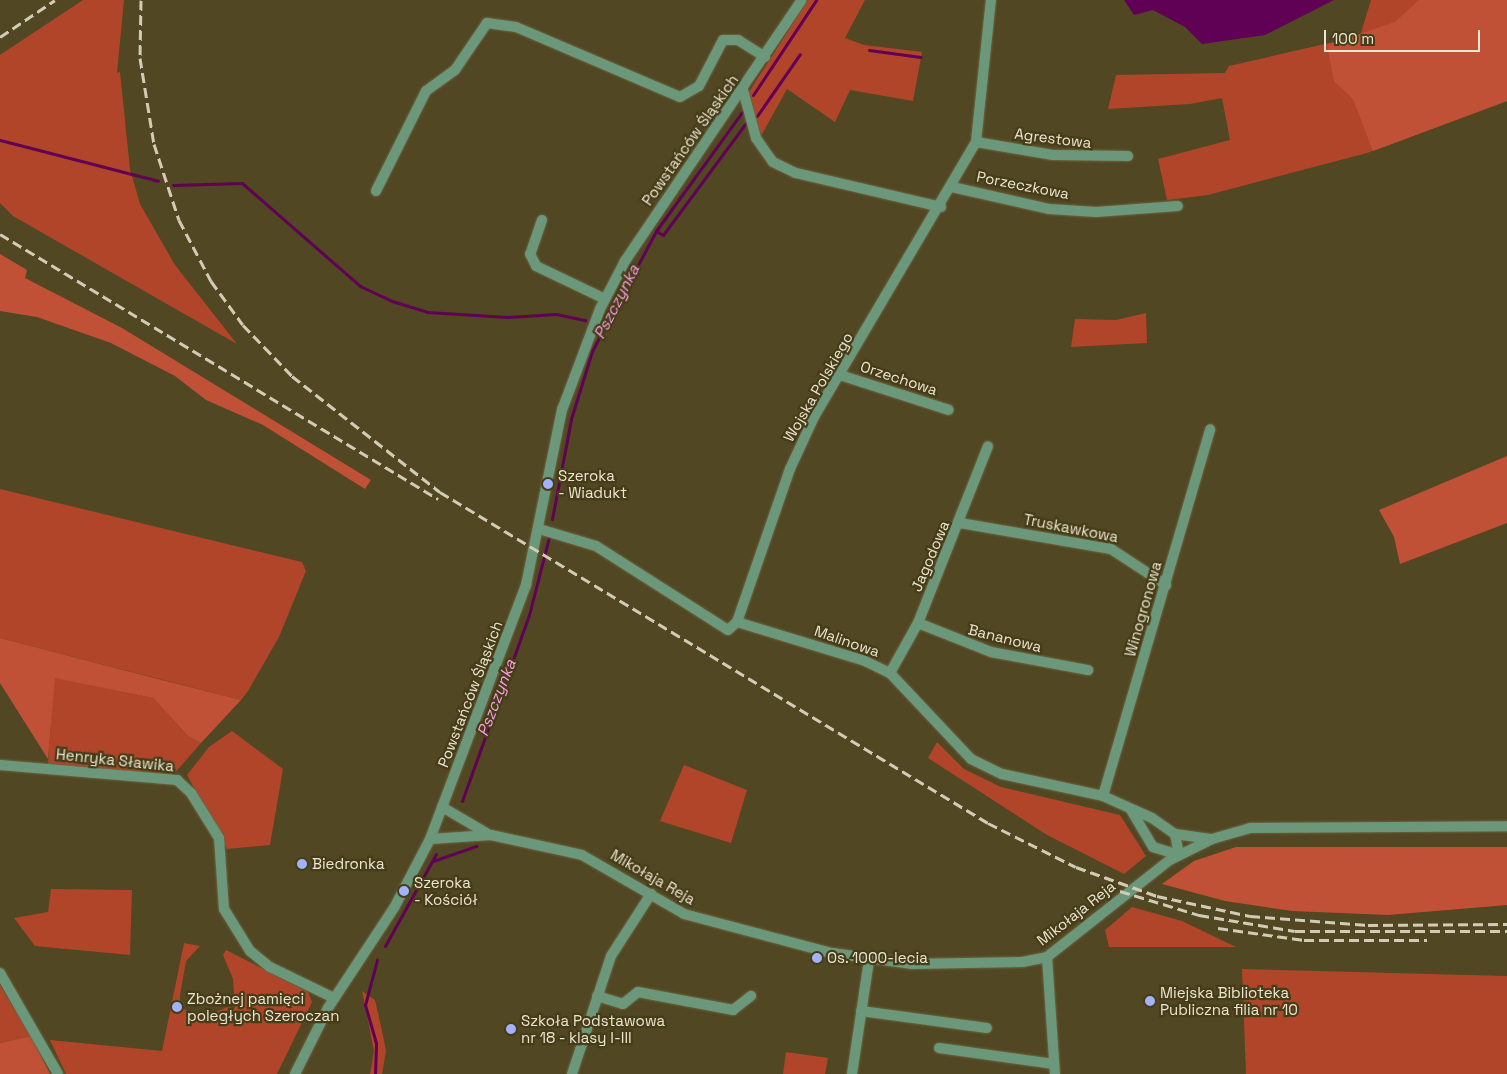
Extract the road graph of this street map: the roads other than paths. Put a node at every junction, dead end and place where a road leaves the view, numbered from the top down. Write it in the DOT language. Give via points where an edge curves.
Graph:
graph roads {
  1 [pos="802,0"];
  2 [pos="991,0"];
  3 [pos="766,57"];
  4 [pos="743,90"];
  5 [pos="976,142"];
  6 [pos="1128,156"];
  7 [pos="952,187"];
  8 [pos="376,191"];
  9 [pos="1178,206"];
  10 [pos="941,207"];
  11 [pos="542,220"];
  12 [pos="605,299"];
  13 [pos="840,375"];
  14 [pos="949,410"];
  15 [pos="1210,429"];
  16 [pos="988,446"];
  17 [pos="960,523"];
  18 [pos="540,529"];
  19 [pos="1166,584"];
  20 [pos="737,622"];
  21 [pos="918,623"];
  22 [pos="1088,670"];
  23 [pos="890,673"];
  24 [pos="0,765"];
  25 [pos="1103,796"];
  26 [pos="442,807"];
  27 [pos="1131,810"];
  28 [pos="1507,826"];
  29 [pos="1176,834"];
  30 [pos="491,835"];
  31 [pos="430,839"];
  32 [pos="1212,839"];
  33 [pos="1153,847"];
  34 [pos="1179,856"];
  35 [pos="1152,872"];
  36 [pos="651,894"];
  37 [pos="1047,957"];
  38 [pos="869,960"];
  39 [pos="0,973"];
  40 [pos="598,996"];
  41 [pos="751,996"];
  42 [pos="334,998"];
  43 [pos="861,1012"];
  44 [pos="988,1028"];
  45 [pos="939,1048"];
  46 [pos="1054,1069"];
  47 [pos="58,1074"];
  48 [pos="295,1074"];
  49 [pos="572,1074"];
  50 [pos="852,1074"];
  1 -- 3 [label="street, Powstańców Śląskich"];
  2 -- 5 [label="street, Wojska Polskiego"];
  3 -- 4 [label="street, Powstańców Śląskich"];
  3 -- 8 [label="street" via="738,40 723,40 699,86 680,97 516,27 487,23 455,70 426,91"];
  4 -- 10 [label="street" via="756,138 773,162 796,173"];
  4 -- 12 [label="street, Powstańców Śląskich" via="625,261"];
  5 -- 6 [label="street, Agrestowa" via="1053,155"];
  5 -- 7 [label="street, Wojska Polskiego"];
  7 -- 9 [label="street, Porzeczkowa" via="1049,208 1096,212"];
  7 -- 10 [label="street, Wojska Polskiego"];
  10 -- 13 [label="street, Wojska Polskiego"];
  11 -- 12 [label="street" via="530,254 536,266"];
  12 -- 18 [label="street, Powstańców Śląskich" via="562,410"];
  13 -- 14 [label="street, Orzechowa"];
  13 -- 20 [label="street, Wojska Polskiego" via="790,469"];
  15 -- 19 [label="street, Winogronowa"];
  16 -- 17 [label="street, Jagodowa"];
  17 -- 19 [label="street, Truskawkowa" via="1111,548"];
  17 -- 21 [label="street, Jagodowa"];
  18 -- 20 [label="street, Malinowa" via="596,546 728,630"];
  18 -- 26 [label="street, Powstańców Śląskich" via="526,585 500,663"];
  19 -- 25 [label="street, Winogronowa"];
  20 -- 23 [label="street, Malinowa" via="865,661"];
  21 -- 22 [label="street, Bananowa" via="991,652"];
  21 -- 23 [label="street, Jagodowa"];
  23 -- 25 [label="street, Malinowa" via="954,744 977,762 1014,777"];
  24 -- 42 [label="street, Henryka Sławika" via="176,780 191,793 219,838 224,909 250,951 270,968"];
  25 -- 27 [label="street, Malinowa"];
  26 -- 30 [label="street, Mikołaja Reja"];
  26 -- 31 [label="street, Powstańców Śląskich"];
  27 -- 29 [label="street, Malinowa"];
  27 -- 33 [label="street"];
  28 -- 32 [label="street, Mikołaja Reja" via="1250,828"];
  29 -- 32 [label="street"];
  29 -- 34 [label="street"];
  30 -- 31 [label="street, Mikołaja Reja"];
  30 -- 36 [label="street, Mikołaja Reja" via="582,854"];
  31 -- 42 [label="street, Powstańców Śląskich" via="394,908"];
  32 -- 34 [label="street, Mikołaja Reja"];
  33 -- 34 [label="street"];
  33 -- 35 [label="street"];
  34 -- 35 [label="street, Mikołaja Reja"];
  35 -- 37 [label="street, Mikołaja Reja"];
  36 -- 38 [label="street, Mikołaja Reja" via="684,914 723,927"];
  36 -- 40 [label="street" via="611,956"];
  37 -- 38 [label="street, Mikołaja Reja" via="1022,962 912,964"];
  37 -- 46 [label="street"];
  38 -- 43 [label="street"];
  39 -- 47 [label="street"];
  40 -- 41 [label="street" via="623,1004 638,992 715,1010 733,1010"];
  40 -- 49 [label="street"];
  42 -- 48 [label="street, Powstańców Śląskich"];
  43 -- 44 [label="street"];
  43 -- 50 [label="street"];
  45 -- 46 [label="street"];
}
